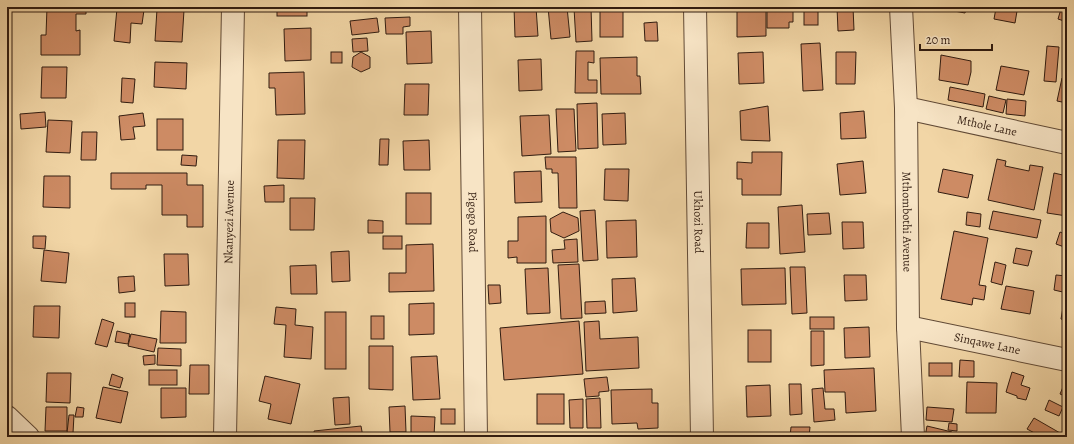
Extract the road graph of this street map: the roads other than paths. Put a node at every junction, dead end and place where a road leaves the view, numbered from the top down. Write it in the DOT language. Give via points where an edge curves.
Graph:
graph roads {
  1 [pos="233,7"];
  2 [pos="470,7"];
  3 [pos="695,7"];
  4 [pos="901,7"];
  5 [pos="906,108"];
  6 [pos="1067,143"];
  7 [pos="908,327"];
  8 [pos="1067,360"];
  9 [pos="7,417"];
  10 [pos="28,437"];
  11 [pos="225,437"];
  12 [pos="476,437"];
  13 [pos="702,437"];
  14 [pos="913,437"];
  1 -- 11 [label="street, Nkanyezi Avenue"];
  2 -- 12 [label="street, Pigogo Road"];
  3 -- 13 [label="street, Ukhozi Road"];
  4 -- 5 [label="street, Mthombothi Avenue"];
  5 -- 6 [label="street, Mthole Lane"];
  5 -- 7 [label="street, Mthombothi Avenue"];
  7 -- 8 [label="street, Sinqawe Lane"];
  7 -- 14 [label="street, Mthombothi Avenue"];
  9 -- 10 [label="street"];
}
